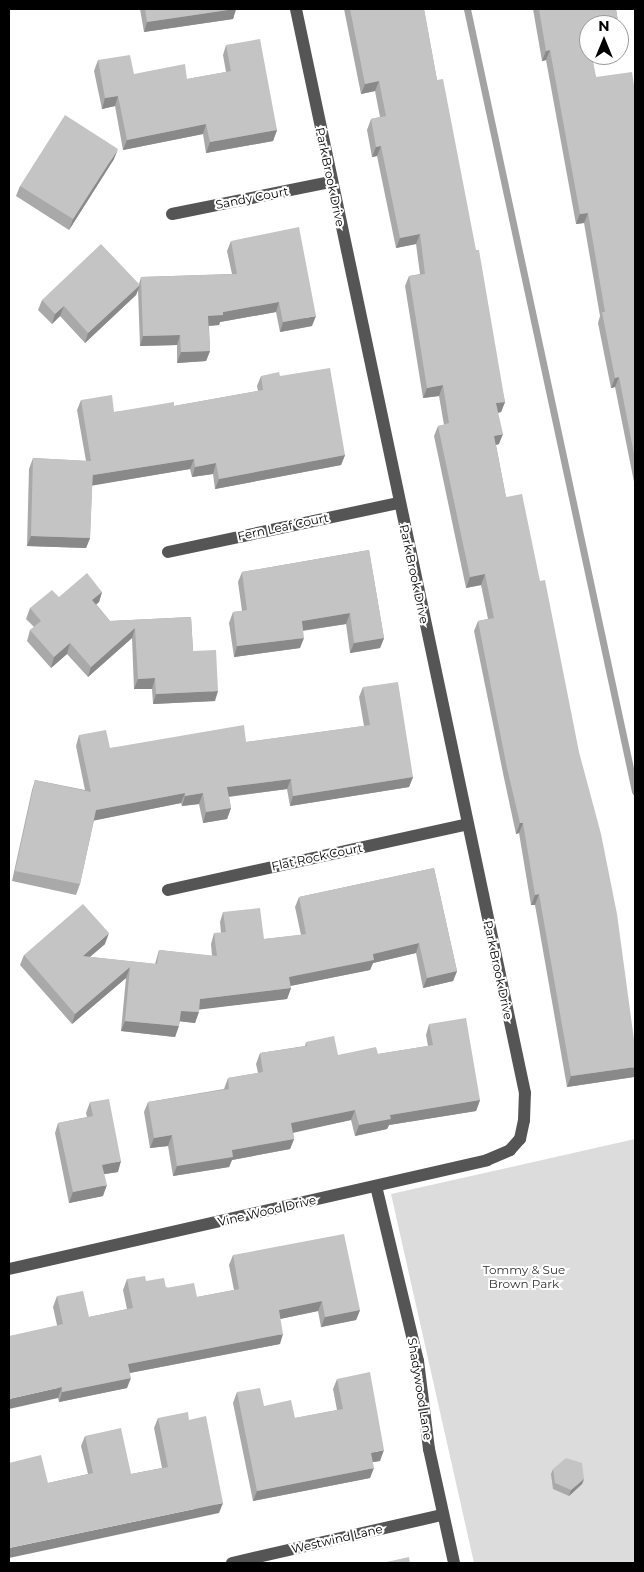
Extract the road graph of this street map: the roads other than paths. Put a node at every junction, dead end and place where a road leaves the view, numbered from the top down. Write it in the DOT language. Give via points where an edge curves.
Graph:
graph roads {
  1 [pos="296,9"];
  2 [pos="331,182"];
  3 [pos="172,214"];
  4 [pos="399,503"];
  5 [pos="168,552"];
  6 [pos="467,824"];
  7 [pos="168,890"];
  8 [pos="520,1139"];
  9 [pos="376,1186"];
  10 [pos="9,1269"];
  11 [pos="442,1515"];
  12 [pos="232,1563"];
  13 [pos="454,1563"];
  1 -- 2 [label="street, Park Brook Drive"];
  2 -- 3 [label="street, Sandy Court"];
  2 -- 4 [label="street, Park Brook Drive"];
  4 -- 5 [label="street, Fern Leaf Court"];
  4 -- 6 [label="street, Park Brook Drive"];
  6 -- 7 [label="street, Flat Rock Court"];
  6 -- 8 [label="street, Park Brook Drive" via="525,1093"];
  8 -- 9 [label="street, Vine Wood Drive" via="510,1150 487,1160"];
  9 -- 10 [label="street, Vine Wood Drive"];
  9 -- 11 [label="street, Shadywood Lane" via="418,1361 429,1449"];
  11 -- 12 [label="street, Westwind Lane"];
  11 -- 13 [label="street, Shadywood Lane"];
}
